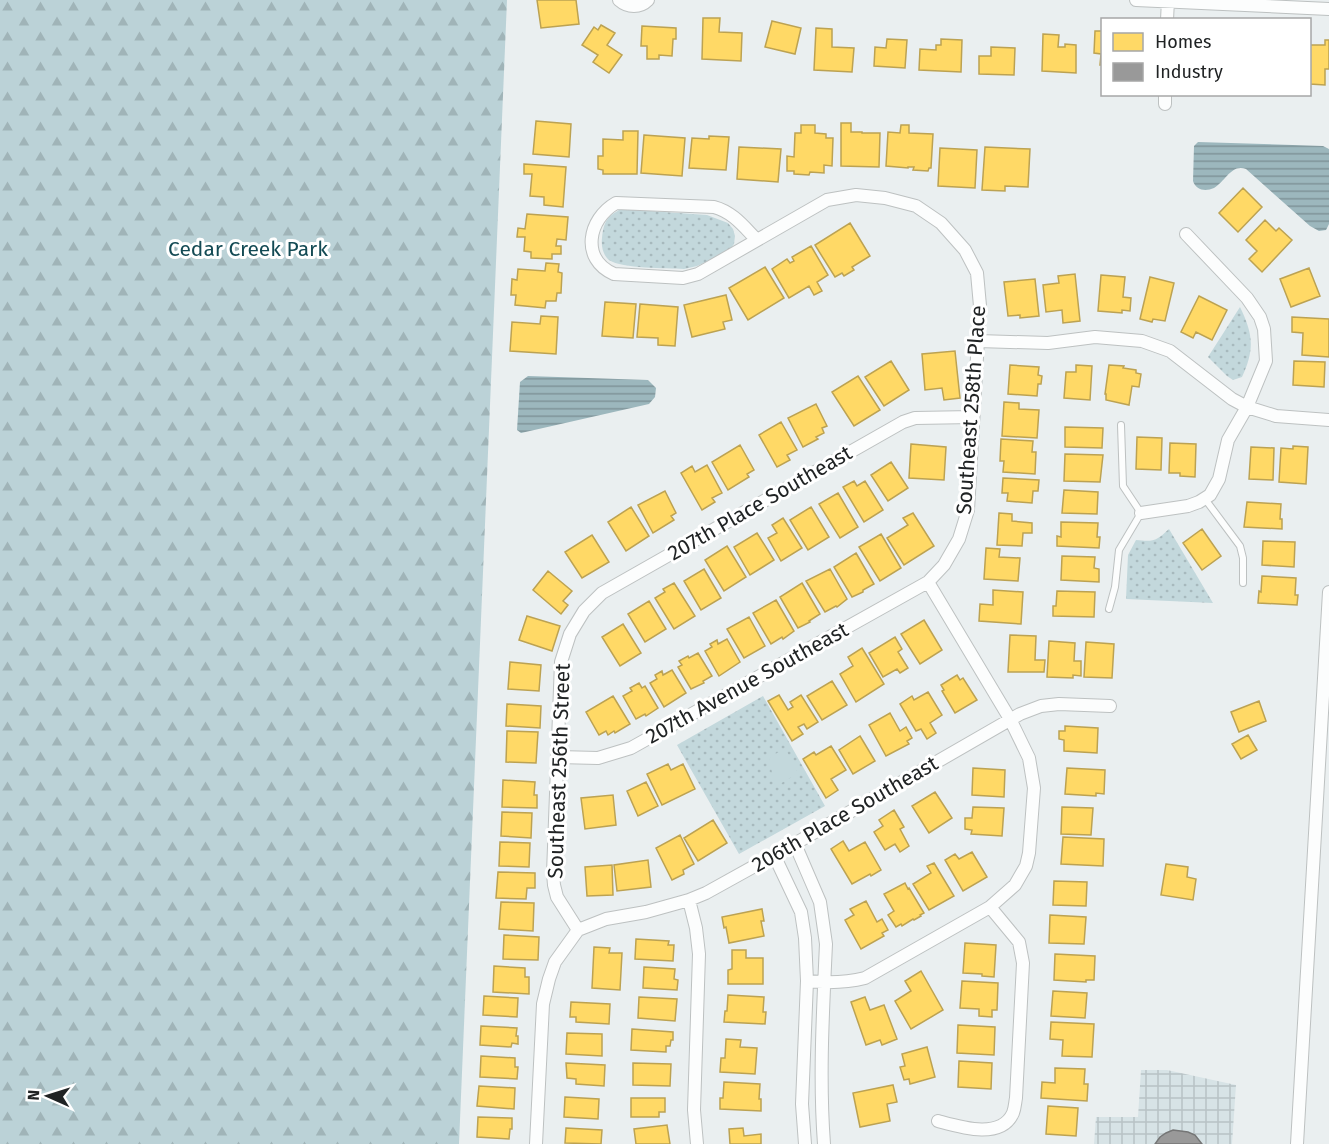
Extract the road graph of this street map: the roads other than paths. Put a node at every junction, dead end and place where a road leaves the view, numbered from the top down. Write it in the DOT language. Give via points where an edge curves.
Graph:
graph roads {
  1 [pos="648,0"];
  2 [pos="1136,0"];
  3 [pos="1168,1"];
  4 [pos="620,2"];
  5 [pos="1329,9"];
  6 [pos="1167,18"];
  7 [pos="1186,234"];
  8 [pos="757,240"];
  9 [pos="978,341"];
  10 [pos="1248,407"];
  11 [pos="973,417"];
  12 [pos="1329,420"];
  13 [pos="1121,425"];
  14 [pos="1205,499"];
  15 [pos="1141,513"];
  16 [pos="928,582"];
  17 [pos="1243,583"];
  18 [pos="1329,592"];
  19 [pos="1109,609"];
  20 [pos="570,634"];
  21 [pos="1110,706"];
  22 [pos="1010,719"];
  23 [pos="558,757"];
  24 [pos="795,844"];
  25 [pos="774,855"];
  26 [pos="689,900"];
  27 [pos="990,907"];
  28 [pos="578,930"];
  29 [pos="807,981"];
  30 [pos="824,983"];
  31 [pos="938,1121"];
  32 [pos="536,1144"];
  33 [pos="697,1144"];
  34 [pos="805,1144"];
  35 [pos="824,1144"];
  36 [pos="1297,1144"];
  1 -- 4 [label="street" via="637,6"];
  2 -- 3 [label="street"];
  3 -- 5 [label="street"];
  3 -- 6 [label="street"];
  7 -- 10 [label="street" via="1247,298 1264,328 1266,361"];
  8 -- 8 [label="street, Southeast 258th Place" via="698,274 682,278 614,274 601,265 591,243 600,216 616,202 714,207 730,214"];
  8 -- 9 [label="street, Southeast 258th Place" via="827,200 856,195 916,206 942,224 965,250 977,273"];
  9 -- 10 [label="street" via="1048,343 1095,337 1142,341 1170,351"];
  9 -- 11 [label="street, Southeast 258th Place"];
  10 -- 12 [label="street" via="1276,416"];
  10 -- 14 [label="street" via="1228,440 1219,479"];
  11 -- 16 [label="street, Southeast 258th Place" via="968,510 959,539"];
  11 -- 20 [label="street, 207th Place Southeast" via="915,418 903,422 602,593 584,611"];
  13 -- 15 [label="lane" via="1123,486"];
  14 -- 15 [label="street" via="1188,506"];
  14 -- 17 [label="lane" via="1239,546"];
  15 -- 19 [label="lane" via="1119,550"];
  16 -- 22 [label="street"];
  16 -- 23 [label="street, 207th Avenue Southeast" via="631,748 598,758"];
  18 -- 36 [label="street"];
  20 -- 23 [label="street, Southeast 256th Street" via="561,662"];
  21 -- 22 [label="street, 206th Place Southeast" via="1041,706"];
  22 -- 24 [label="street, 206th Place Southeast"];
  22 -- 27 [label="street" via="1032,772 1029,853 1015,885"];
  23 -- 28 [label="street, Southeast 256th Street" via="554,885"];
  24 -- 25 [label="street, 206th Place Southeast"];
  24 -- 30 [label="street" via="820,902 826,944"];
  25 -- 26 [label="street, 206th Place Southeast"];
  25 -- 29 [label="street" via="801,912"];
  26 -- 28 [label="street, 206th Place Southeast" via="606,919"];
  26 -- 33 [label="street" via="699,954 694,1110"];
  27 -- 30 [label="street" via="865,978"];
  27 -- 31 [label="street" via="1019,942 1023,963 1013,1112 1007,1122 994,1128 965,1129"];
  28 -- 32 [label="street" via="555,962 545,993"];
  29 -- 30 [label="street"];
  29 -- 34 [label="street" via="802,1104"];
  30 -- 35 [label="street"];
}
